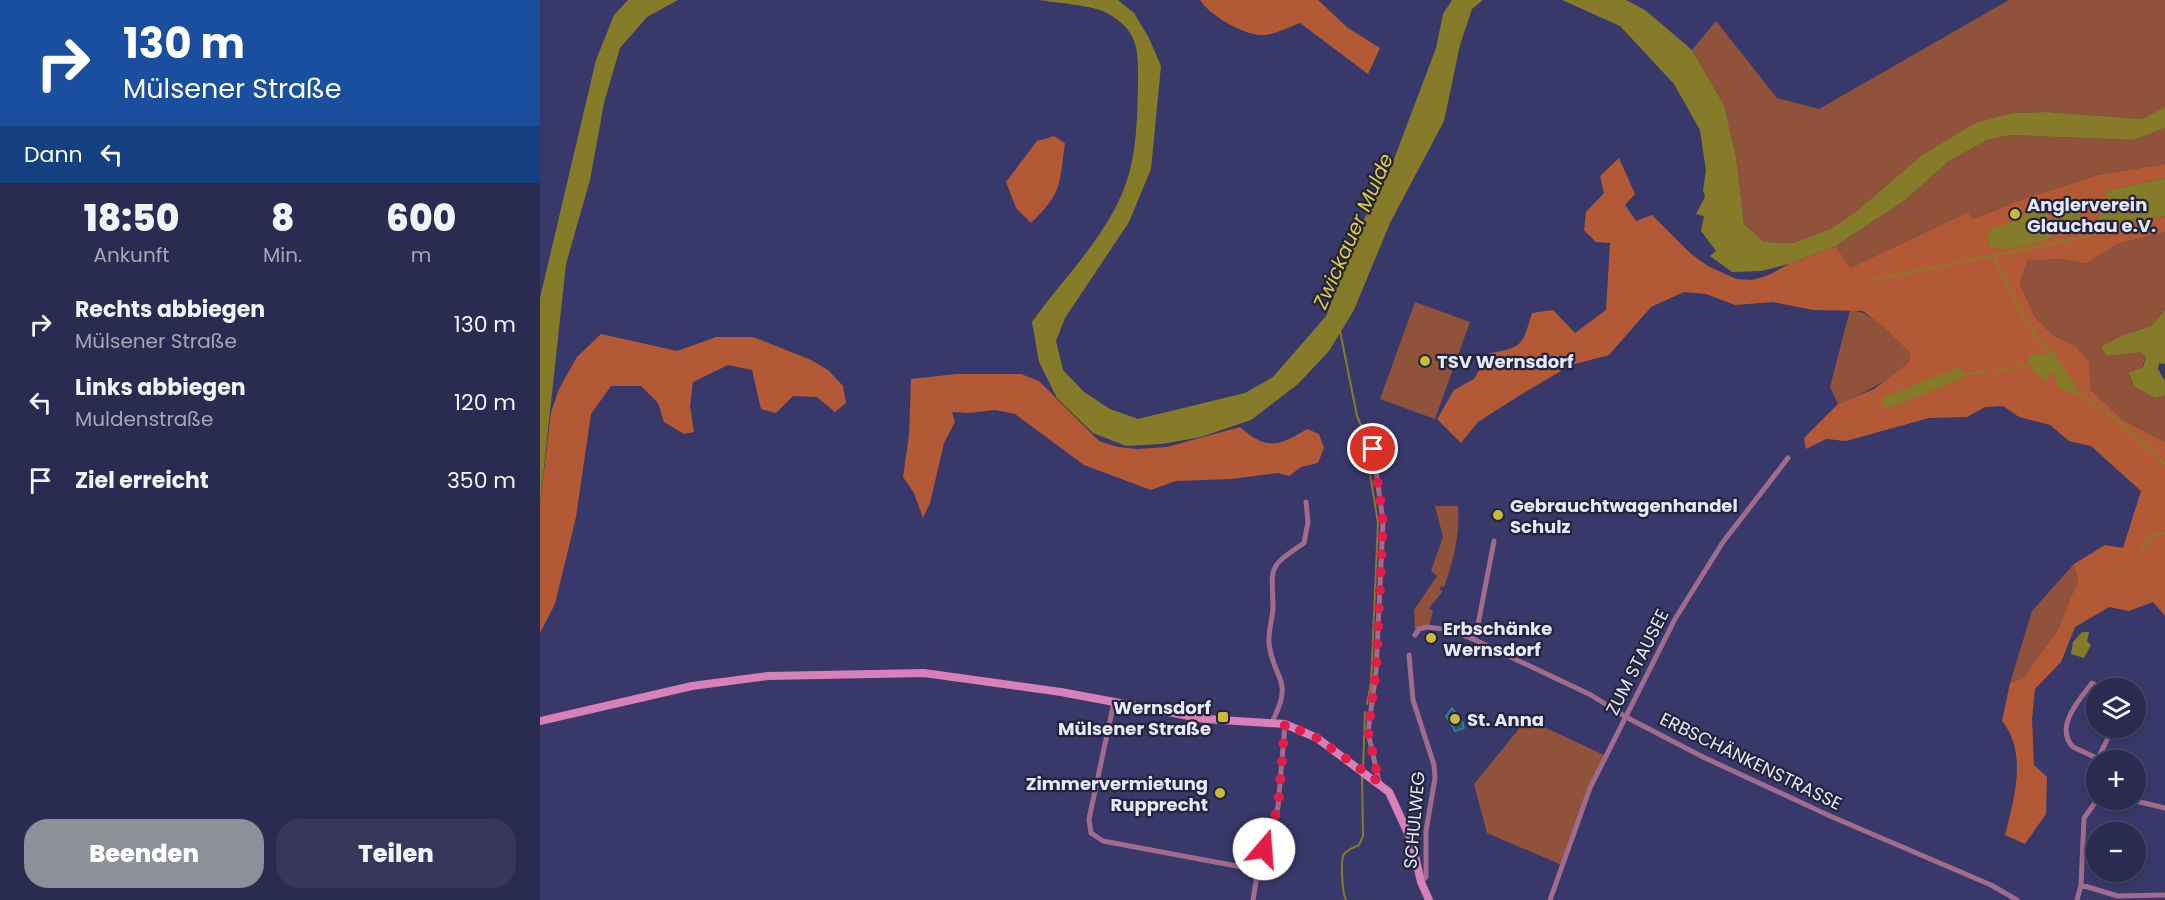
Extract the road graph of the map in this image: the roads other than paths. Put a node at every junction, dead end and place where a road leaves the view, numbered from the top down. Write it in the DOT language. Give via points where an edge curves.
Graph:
graph roads {
  1 [pos="1373,449"];
  2 [pos="1788,458"];
  3 [pos="1306,502"];
  4 [pos="1494,541"];
  5 [pos="1415,635"];
  6 [pos="1475,640"];
  7 [pos="1409,655"];
  8 [pos="2086,690"];
  9 [pos="1114,702"];
  10 [pos="1626,717"];
  11 [pos="540,721"];
  12 [pos="1272,722"];
  13 [pos="1285,724"];
  14 [pos="2086,753"];
  15 [pos="1379,782"];
  16 [pos="2146,803"];
  17 [pos="2165,808"];
  18 [pos="2090,810"];
  19 [pos="1258,870"];
  20 [pos="1421,882"];
  21 [pos="2081,885"];
  22 [pos="2165,895"];
  23 [pos="1253,900"];
  24 [pos="1429,900"];
  25 [pos="1550,900"];
  26 [pos="2017,900"];
  27 [pos="2077,900"];
  1 -- 15 [label="street" via="1383,521 1376,672 1368,732"];
  2 -- 10 [label="street, ZUM STAUSEE" via="1723,542 1675,619"];
  3 -- 12 [label="street" via="1304,543 1283,557 1271,573 1273,611 1269,646 1284,684 1280,707"];
  4 -- 6 [label="street"];
  5 -- 6 [label="street, ERBSCHÄNKENSTRASSE" via="1427,627 1451,630"];
  6 -- 10 [label="street, ERBSCHÄNKENSTRASSE" via="1591,695"];
  7 -- 20 [label="street, SCHULWEG" via="1413,700 1435,778 1426,831 1425,877"];
  8 -- 14 [label="street" via="2071,711 2066,733 2073,747"];
  9 -- 11 [label="street" via="957,675 768,676 692,686"];
  9 -- 12 [label="street" via="1205,719"];
  9 -- 19 [label="street" via="1089,819 1091,833 1103,841"];
  10 -- 25 [label="street, ZUM STAUSEE" via="1590,788"];
  10 -- 26 [label="street, ERBSCHÄNKENSTRASSE" via="1809,806"];
  12 -- 13 [label="street"];
  13 -- 15 [label="street" via="1317,738"];
  13 -- 19 [label="street" via="1278,807"];
  15 -- 20 [label="street" via="1400,813 1412,842"];
  16 -- 17 [label="street"];
  18 -- 21 [label="street" via="2084,818"];
  19 -- 23 [label="street"];
  20 -- 24 [label="street"];
  21 -- 22 [label="street" via="2118,896"];
  21 -- 27 [label="street"];
}
